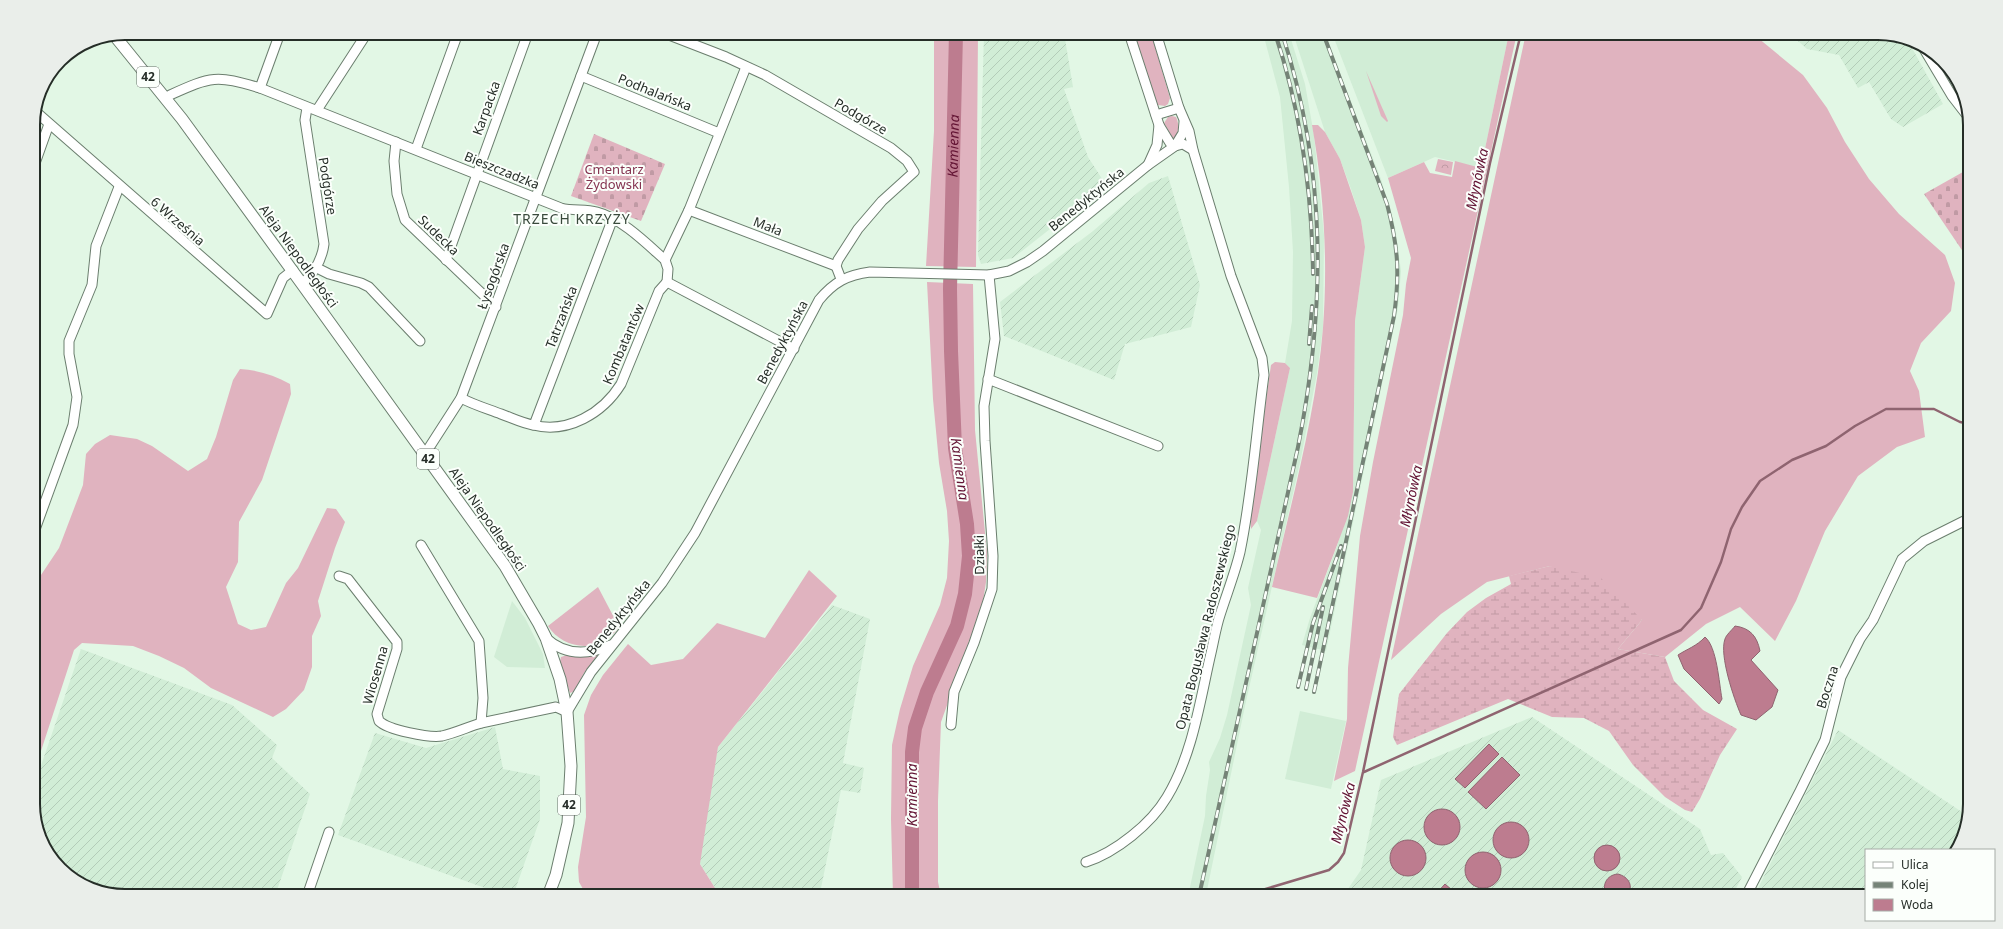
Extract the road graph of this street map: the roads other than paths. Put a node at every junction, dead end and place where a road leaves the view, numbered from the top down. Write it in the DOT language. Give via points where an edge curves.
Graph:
graph roads {
  1 [pos="277,40"];
  2 [pos="362,40"];
  3 [pos="455,40"];
  4 [pos="525,40"];
  5 [pos="594,40"];
  6 [pos="681,40"];
  7 [pos="1131,40"];
  8 [pos="1158,40"];
  9 [pos="119,41"];
  10 [pos="1930,58"];
  11 [pos="746,67"];
  12 [pos="581,76"];
  13 [pos="260,88"];
  14 [pos="166,99"];
  15 [pos="1961,107"];
  16 [pos="1179,108"];
  17 [pos="312,109"];
  18 [pos="1156,115"];
  19 [pos="41,116"];
  20 [pos="1184,122"];
  21 [pos="49,124"];
  22 [pos="1159,125"];
  23 [pos="719,133"];
  24 [pos="396,142"];
  25 [pos="1175,146"];
  26 [pos="40,149"];
  27 [pos="416,149"];
  28 [pos="1193,150"];
  29 [pos="1148,165"];
  30 [pos="476,173"];
  31 [pos="119,186"];
  32 [pos="536,197"];
  33 [pos="689,210"];
  34 [pos="613,218"];
  35 [pos="446,260"];
  36 [pos="665,260"];
  37 [pos="836,266"];
  38 [pos="317,268"];
  39 [pos="293,270"];
  40 [pos="989,275"];
  41 [pos="840,279"];
  42 [pos="666,282"];
  43 [pos="302,284"];
  44 [pos="496,308"];
  45 [pos="420,341"];
  46 [pos="794,348"];
  47 [pos="988,379"];
  48 [pos="462,398"];
  49 [pos="534,426"];
  50 [pos="1156,445"];
  51 [pos="425,454"];
  52 [pos="40,515"];
  53 [pos="1963,522"];
  54 [pos="421,545"];
  55 [pos="340,576"];
  56 [pos="546,638"];
  57 [pos="613,645"];
  58 [pos="567,712"];
  59 [pos="481,723"];
  60 [pos="951,725"];
  61 [pos="329,832"];
  62 [pos="1086,862"];
  63 [pos="309,889"];
  64 [pos="551,889"];
  65 [pos="1750,889"];
  1 -- 13 [label="street"];
  2 -- 17 [label="street"];
  3 -- 27 [label="street"];
  4 -- 30 [label="street, Karpacka"];
  5 -- 12 [label="street, Łysogórska"];
  6 -- 11 [label="street, Podgórze"];
  7 -- 18 [label="street, Benedyktyńska"];
  8 -- 16 [label="street, Opata Bogusława Radoszewskiego"];
  9 -- 14 [label="main road, Aleja Niepodległości / 42"];
  10 -- 15 [label="street"];
  11 -- 23 [label="street"];
  11 -- 37 [label="street, Podgórze" via="765,75 891,148 907,161 914,172 882,201 858,229"];
  12 -- 23 [label="street, Podhalańska"];
  12 -- 32 [label="street, Łysogórska"];
  13 -- 14 [label="street, Bieszczadzka" via="231,80 208,79"];
  13 -- 17 [label="street, Bieszczadzka"];
  14 -- 39 [label="main road, Aleja Niepodległości / 42"];
  16 -- 18 [label="street"];
  16 -- 20 [label="street, Opata Bogusława Radoszewskiego"];
  17 -- 24 [label="street, Bieszczadzka"];
  17 -- 38 [label="street, Podgórze" via="305,120 324,244"];
  18 -- 22 [label="street, Benedyktyńska"];
  19 -- 21 [label="street, 6 Września"];
  20 -- 25 [label="street, Benedyktyńska" via="1183,133"];
  20 -- 28 [label="street, Opata Bogusława Radoszewskiego" via="1189,131"];
  21 -- 26 [label="street"];
  21 -- 31 [label="street, 6 Września"];
  22 -- 25 [label="street" via="1170,143"];
  22 -- 29 [label="street, Benedyktyńska" via="1157,145"];
  23 -- 33 [label="street"];
  24 -- 27 [label="street, Bieszczadzka"];
  24 -- 35 [label="street, Sudecka" via="394,161 397,194 405,220"];
  25 -- 28 [label="street" via="1183,144"];
  25 -- 29 [label="street, Benedyktyńska"];
  27 -- 30 [label="street, Bieszczadzka"];
  28 -- 62 [label="street, Opata Bogusława Radoszewskiego" via="1231,276 1264,367 1245,524 1238,563 1220,616 1197,714 1178,777 1165,800 1146,823 1126,841"];
  29 -- 40 [label="street, Benedyktyńska" via="1027,262 1009,271"];
  30 -- 32 [label="street, Bieszczadzka"];
  30 -- 35 [label="street, Karpacka"];
  31 -- 39 [label="street, 6 Września" via="266,314 282,278"];
  31 -- 52 [label="street" via="95,250 92,285 69,344 77,397 72,425"];
  32 -- 34 [label="street, Bieszczadzka" via="569,210 587,210"];
  32 -- 44 [label="street, Łysogórska"];
  33 -- 36 [label="street"];
  33 -- 37 [label="street, Mała"];
  34 -- 36 [label="street, Bieszczadzka"];
  34 -- 49 [label="street, Tatrzańska"];
  35 -- 44 [label="street, Sudecka"];
  36 -- 42 [label="street" via="668,269"];
  37 -- 41 [label="street"];
  38 -- 43 [label="street, Podgórze"];
  38 -- 45 [label="street" via="369,287"];
  39 -- 43 [label="main road, Aleja Niepodległości / 42"];
  40 -- 41 [label="street, Benedyktyńska" via="870,272"];
  40 -- 47 [label="street, Działki" via="995,339"];
  41 -- 46 [label="street, Benedyktyńska" via="819,300"];
  42 -- 46 [label="street"];
  42 -- 49 [label="street, Kombatantów" via="659,291 613,398 588,417 572,424"];
  43 -- 51 [label="main road, Aleja Niepodległości / 42"];
  44 -- 48 [label="street, Łysogórska"];
  46 -- 57 [label="street, Benedyktyńska" via="695,533 662,583"];
  47 -- 50 [label="street"];
  47 -- 60 [label="street, Działki" via="984,427 993,556 992,589 954,692"];
  48 -- 49 [label="street, Kombatantów"];
  48 -- 51 [label="street, Łysogórska"];
  51 -- 56 [label="main road, Aleja Niepodległości / 42" via="505,566"];
  53 -- 65 [label="street, Boczna" via="1924,541 1902,559 1873,620 1860,639 1841,677 1825,740"];
  54 -- 59 [label="street" via="479,641 483,698"];
  55 -- 59 [label="street, Wiosenna" via="348,579 397,642 377,714 379,721 386,726 432,736 442,736"];
  56 -- 57 [label="street" via="555,647 580,652 591,652"];
  56 -- 58 [label="main road, Aleja Niepodległości / 42" via="560,679"];
  57 -- 58 [label="street, Benedyktyńska" via="585,681"];
  58 -- 59 [label="street" via="556,707"];
  58 -- 64 [label="main road, 42" via="571,766 568,823"];
  61 -- 63 [label="street"];
}
